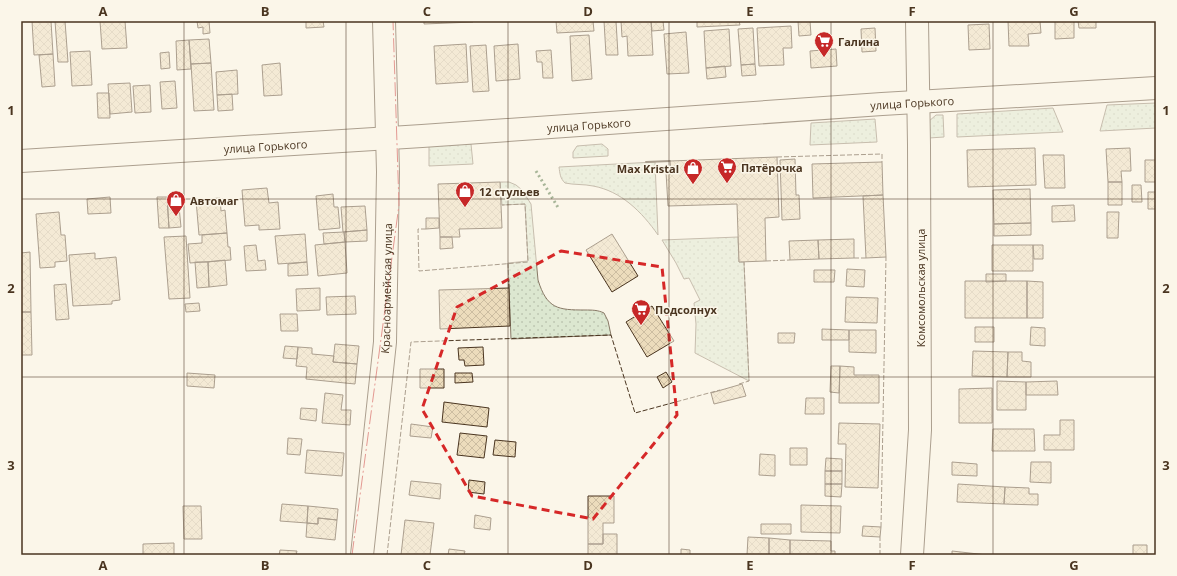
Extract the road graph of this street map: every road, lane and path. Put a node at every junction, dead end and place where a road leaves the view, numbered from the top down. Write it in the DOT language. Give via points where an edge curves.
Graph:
graph roads {
  1 [pos="384,21"];
  2 [pos="917,21"];
  3 [pos="1156,88"];
  4 [pos="918,103"];
  5 [pos="387,139"];
  6 [pos="21,161"];
  7 [pos="362,555"];
  8 [pos="912,555"];
  1 -- 5 [label="main road, Красноармейская улица"];
  2 -- 4 [label="main road, Комсомольская улица"];
  3 -- 4 [label="main road, улица Горького"];
  4 -- 5 [label="main road, улица Горького"];
  4 -- 8 [label="main road, Комсомольская улица" via="920,430"];
  5 -- 6 [label="main road, улица Горького"];
  5 -- 7 [label="main road, Красноармейская улица" via="385,342"];
}
